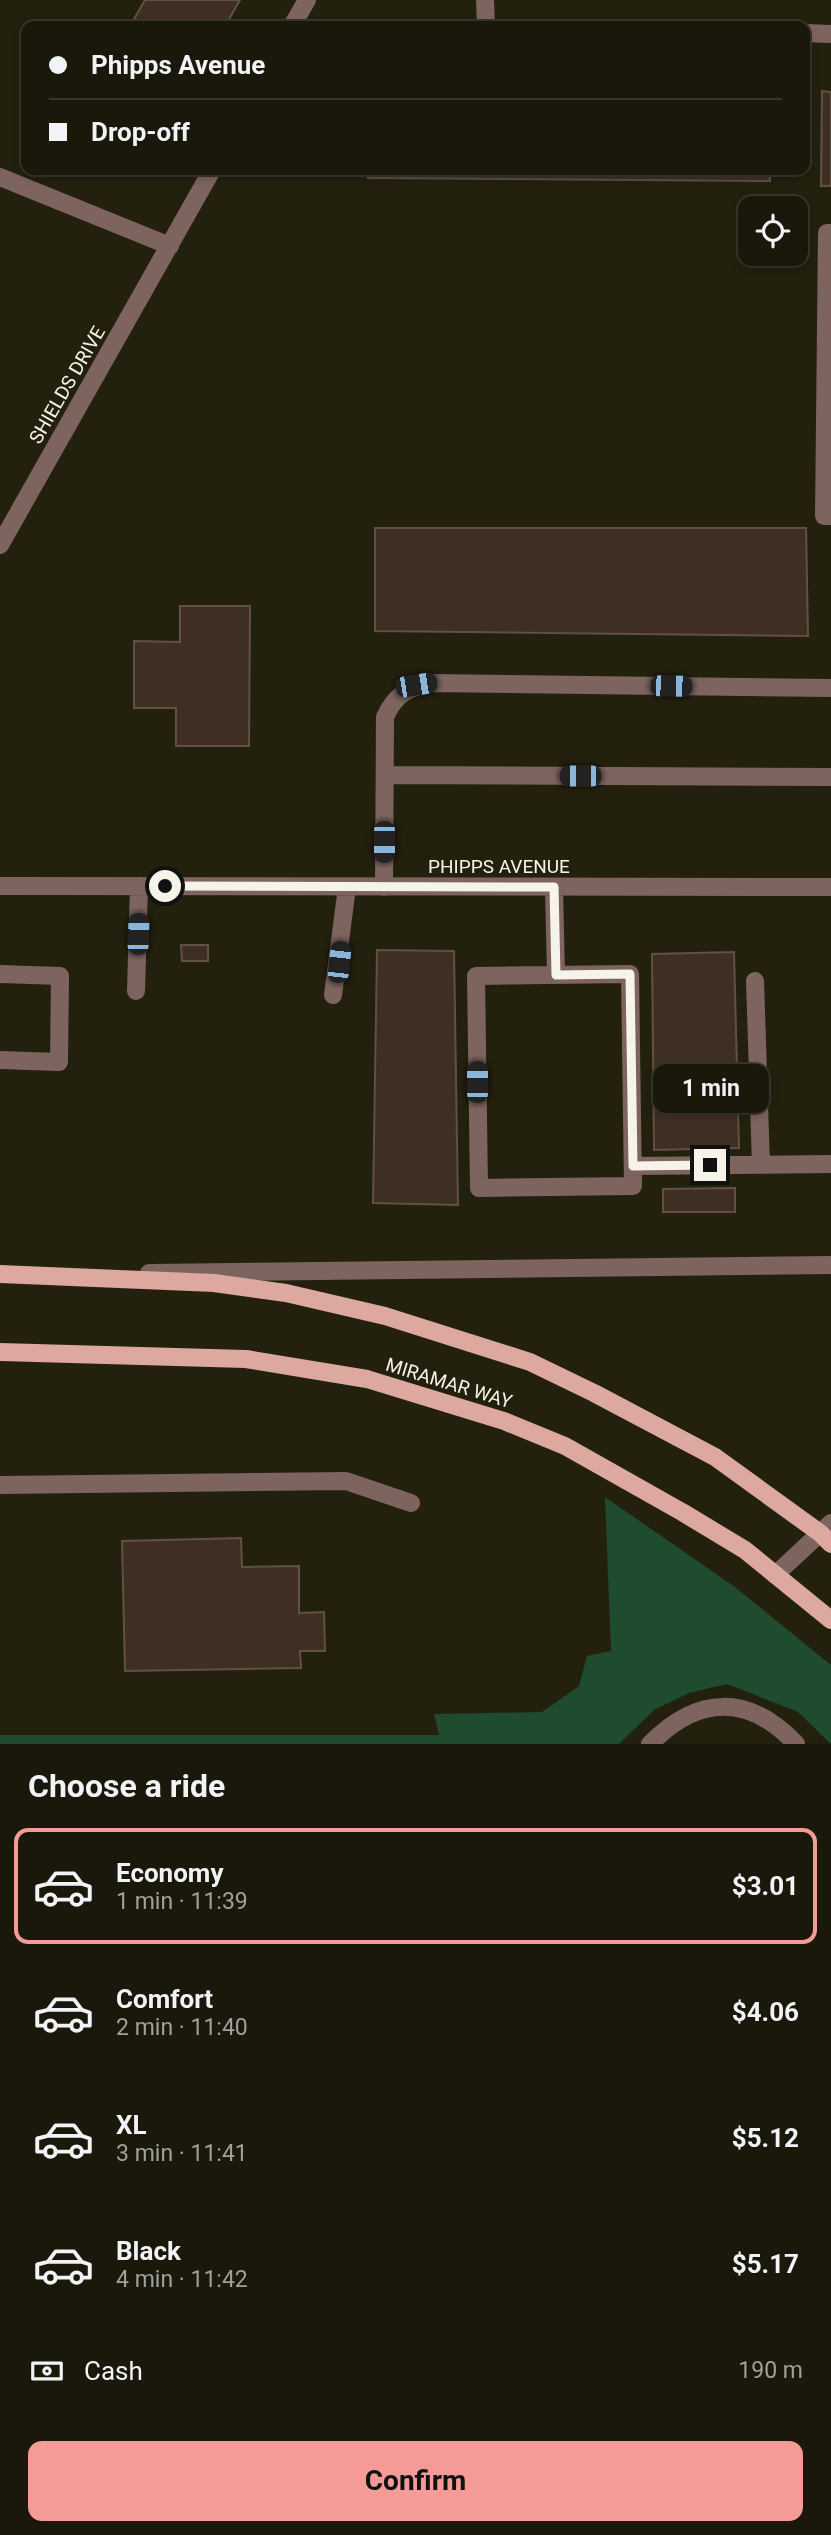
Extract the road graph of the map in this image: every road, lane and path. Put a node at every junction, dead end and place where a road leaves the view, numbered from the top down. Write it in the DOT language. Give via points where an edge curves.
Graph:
graph roads {
  1 [pos="307,0"];
  2 [pos="485,0"];
  3 [pos="295,21"];
  4 [pos="486,21"];
  5 [pos="810,33"];
  6 [pos="831,33"];
  7 [pos="209,175"];
  8 [pos="0,177"];
  9 [pos="831,233"];
  10 [pos="170,246"];
  11 [pos="831,516"];
  12 [pos="0,545"];
  13 [pos="831,688"];
  14 [pos="385,775"];
  15 [pos="831,777"];
  16 [pos="0,886"];
  17 [pos="139,886"];
  18 [pos="347,887"];
  19 [pos="384,887"];
  20 [pos="554,887"];
  21 [pos="831,887"];
  22 [pos="0,974"];
  23 [pos="556,975"];
  24 [pos="755,981"];
  25 [pos="136,991"];
  26 [pos="333,995"];
  27 [pos="0,1060"];
  28 [pos="831,1164"];
  29 [pos="761,1165"];
  30 [pos="633,1166"];
  31 [pos="831,1265"];
  32 [pos="0,1274"];
  33 [pos="21,1274"];
  34 [pos="0,1352"];
  35 [pos="0,1485"];
  36 [pos="411,1503"];
  37 [pos="827,1533"];
  38 [pos="775,1575"];
  39 [pos="831,1620"];
  40 [pos="650,1744"];
  41 [pos="796,1744"];
  1 -- 3 [label="street"];
  2 -- 4 [label="street"];
  5 -- 6 [label="street"];
  7 -- 10 [label="street, SHIELDS DRIVE"];
  8 -- 10 [label="street"];
  9 -- 11 [label="street" via="827,233 824,516"];
  10 -- 12 [label="street, SHIELDS DRIVE"];
  13 -- 14 [label="street" via="416,685 391,703 385,717"];
  14 -- 15 [label="street"];
  14 -- 19 [label="street"];
  16 -- 17 [label="street, PHIPPS AVENUE"];
  17 -- 18 [label="street, PHIPPS AVENUE"];
  17 -- 25 [label="street"];
  18 -- 19 [label="street, PHIPPS AVENUE"];
  18 -- 26 [label="street"];
  19 -- 20 [label="street, PHIPPS AVENUE"];
  20 -- 21 [label="street, PHIPPS AVENUE"];
  20 -- 23 [label="street"];
  22 -- 27 [label="street" via="60,976 59,1062"];
  23 -- 30 [label="street" via="630,974"];
  23 -- 30 [label="street" via="476,976 479,1188 633,1186"];
  24 -- 29 [label="street"];
  28 -- 29 [label="street"];
  29 -- 30 [label="street"];
  31 -- 33 [label="street"];
  32 -- 33 [label="main road"];
  33 -- 37 [label="main road" via="214,1283 286,1293 385,1316 530,1362 715,1457"];
  34 -- 38 [label="main road, MIRAMAR WAY" via="246,1359 368,1379 504,1421 565,1446 734,1544"];
  35 -- 36 [label="street" via="346,1481"];
  37 -- 38 [label="street"];
  38 -- 39 [label="main road, MIRAMAR WAY"];
  40 -- 41 [label="street" via="678,1719 727,1707 752,1711 775,1722"];
}
